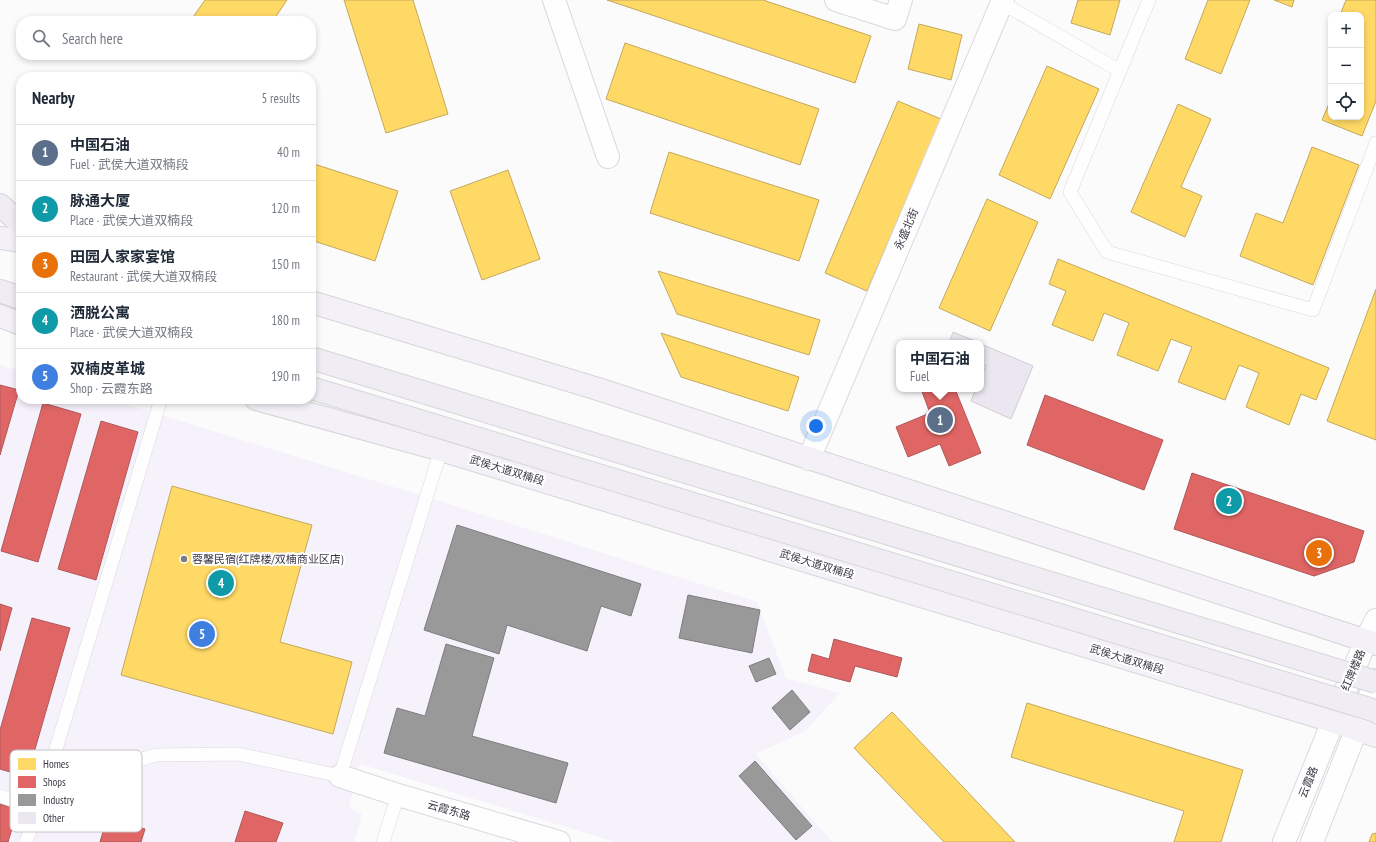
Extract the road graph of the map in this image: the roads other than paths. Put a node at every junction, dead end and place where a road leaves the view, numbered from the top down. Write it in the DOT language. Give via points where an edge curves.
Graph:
graph roads {
  1 [pos="554,0"];
  2 [pos="836,0"];
  3 [pos="901,0"];
  4 [pos="1150,0"];
  5 [pos="1002,1"];
  6 [pos="1120,71"];
  7 [pos="1376,143"];
  8 [pos="608,157"];
  9 [pos="0,205"];
  10 [pos="16,219"];
  11 [pos="0,238"];
  12 [pos="16,240"];
  13 [pos="0,292"];
  14 [pos="16,297"];
  15 [pos="316,304"];
  16 [pos="0,316"];
  17 [pos="16,322"];
  18 [pos="316,360"];
  19 [pos="316,390"];
  20 [pos="159,404"];
  21 [pos="274,404"];
  22 [pos="441,450"];
  23 [pos="809,459"];
  24 [pos="1376,620"];
  25 [pos="1371,642"];
  26 [pos="1376,681"];
  27 [pos="1376,711"];
  28 [pos="1332,721"];
  29 [pos="1366,733"];
  30 [pos="55,750"];
  31 [pos="142,759"];
  32 [pos="340,776"];
  33 [pos="398,795"];
  34 [pos="0,796"];
  35 [pos="10,799"];
  36 [pos="30,832"];
  37 [pos="26,842"];
  38 [pos="383,842"];
  39 [pos="559,842"];
  40 [pos="1284,842"];
  41 [pos="1312,842"];
  1 -- 8 [label="street"];
  2 -- 3 [label="street" via="895,19"];
  4 -- 6 [label="lane"];
  5 -- 6 [label="lane"];
  5 -- 23 [label="street, 永盛北街"];
  6 -- 7 [label="lane" via="1070,192 1107,252 1313,310"];
  9 -- 10 [label="highway"];
  11 -- 12 [label="main road"];
  13 -- 14 [label="highway"];
  15 -- 23 [label="main road" via="598,389"];
  16 -- 17 [label="main road"];
  18 -- 26 [label="highway, bridge"];
  19 -- 27 [label="highway, bridge"];
  20 -- 30 [label="lane"];
  21 -- 22 [label="main road, 武侯大道双楠段"];
  22 -- 28 [label="main road, 武侯大道双楠段"];
  22 -- 32 [label="lane"];
  23 -- 25 [label="main road"];
  24 -- 25 [label="street, 红牌楼路"];
  25 -- 28 [label="street, 红牌楼路"];
  26 -- 29 [label="street"];
  28 -- 29 [label="main road, 武侯大道双楠段"];
  28 -- 40 [label="street, 云霞路"];
  29 -- 41 [label="street"];
  31 -- 32 [label="lane" via="155,755 238,754"];
  32 -- 33 [label="street, 云霞东路"];
  33 -- 38 [label="lane"];
  33 -- 39 [label="street, 云霞东路"];
  34 -- 35 [label="lane"];
  36 -- 37 [label="lane"];
}
